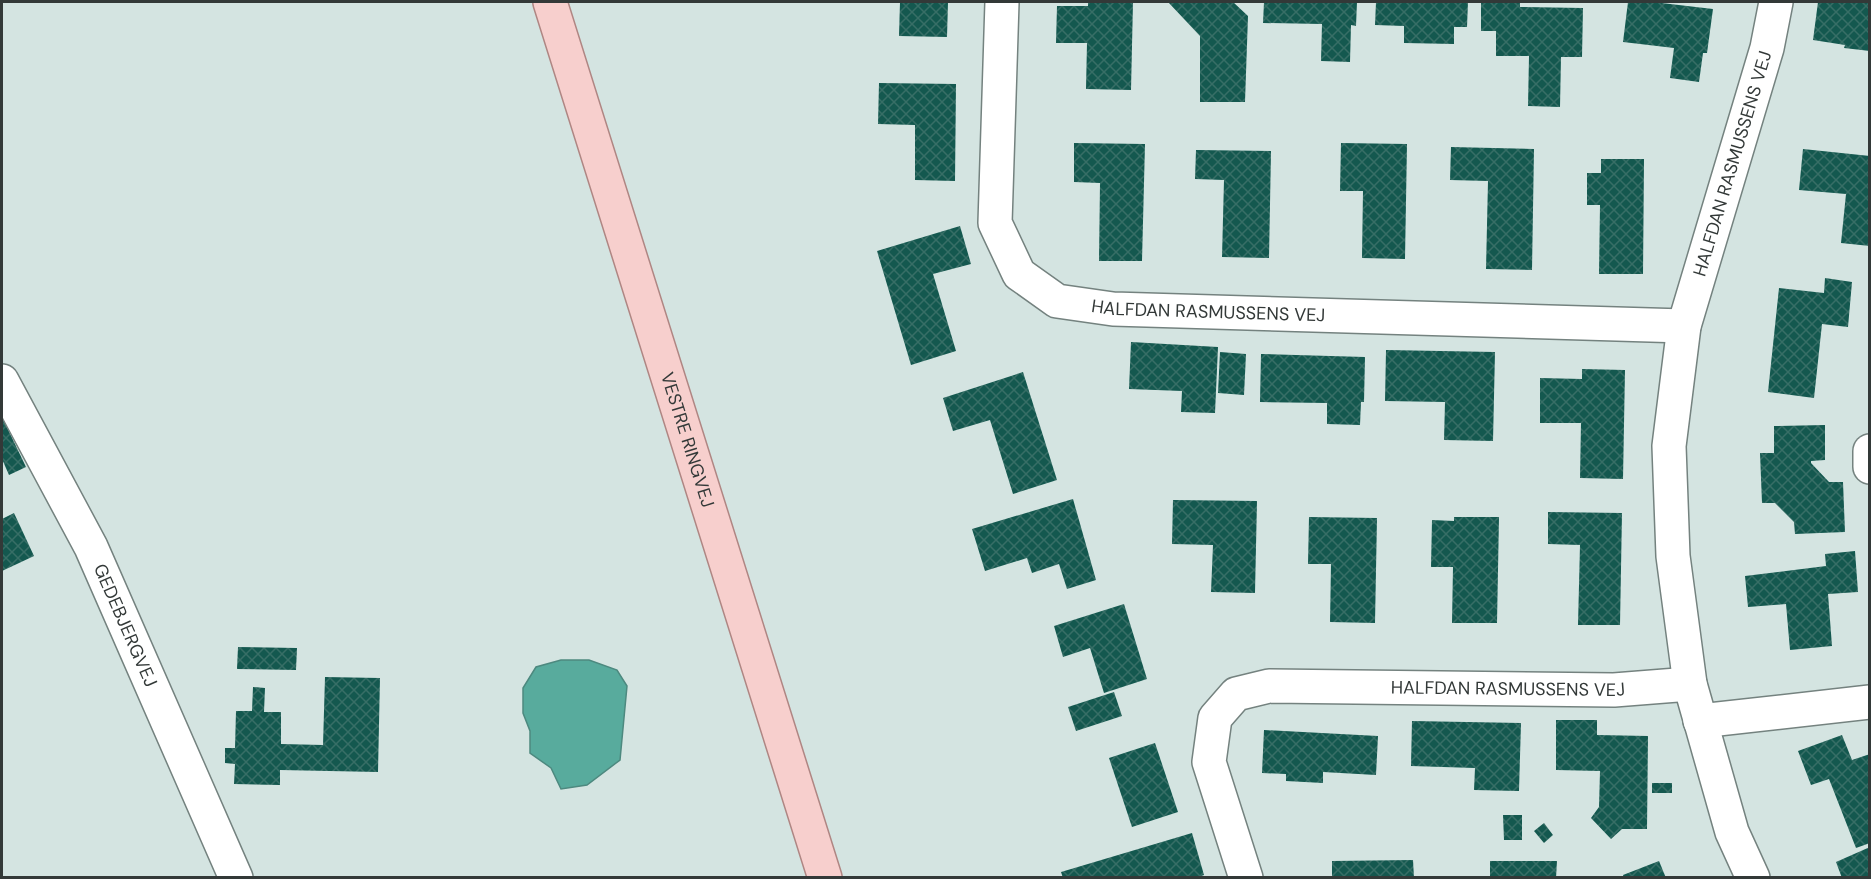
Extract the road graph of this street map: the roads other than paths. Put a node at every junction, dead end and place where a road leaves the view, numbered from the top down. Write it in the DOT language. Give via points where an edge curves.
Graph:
graph roads {
  1 [pos="550,2"];
  2 [pos="1002,2"];
  3 [pos="1776,2"];
  4 [pos="1684,326"];
  5 [pos="2,381"];
  6 [pos="1869,451"];
  7 [pos="1869,467"];
  8 [pos="1690,684"];
  9 [pos="1869,702"];
  10 [pos="1700,721"];
  11 [pos="236,878"];
  12 [pos="825,878"];
  13 [pos="1246,878"];
  14 [pos="1753,878"];
  1 -- 12 [label="main road, VESTRE RINGVEJ"];
  2 -- 4 [label="street, HALFDAN RASMUSSENS VEJ" via="995,223 1019,274 1057,301 1113,309"];
  3 -- 4 [label="street, HALFDAN RASMUSSENS VEJ" via="1767,48"];
  4 -- 8 [label="street, HALFDAN RASMUSSENS VEJ" via="1669,446 1673,556"];
  5 -- 11 [label="street, GEDEBJERGVEJ" via="91,548"];
  6 -- 7 [label="street"];
  8 -- 10 [label="street, HALFDAN RASMUSSENS VEJ"];
  8 -- 13 [label="street, HALFDAN RASMUSSENS VEJ" via="1614,690 1269,686 1236,694 1215,718 1209,762"];
  9 -- 10 [label="street"];
  10 -- 14 [label="street, HALFDAN RASMUSSENS VEJ" via="1732,832"];
}
